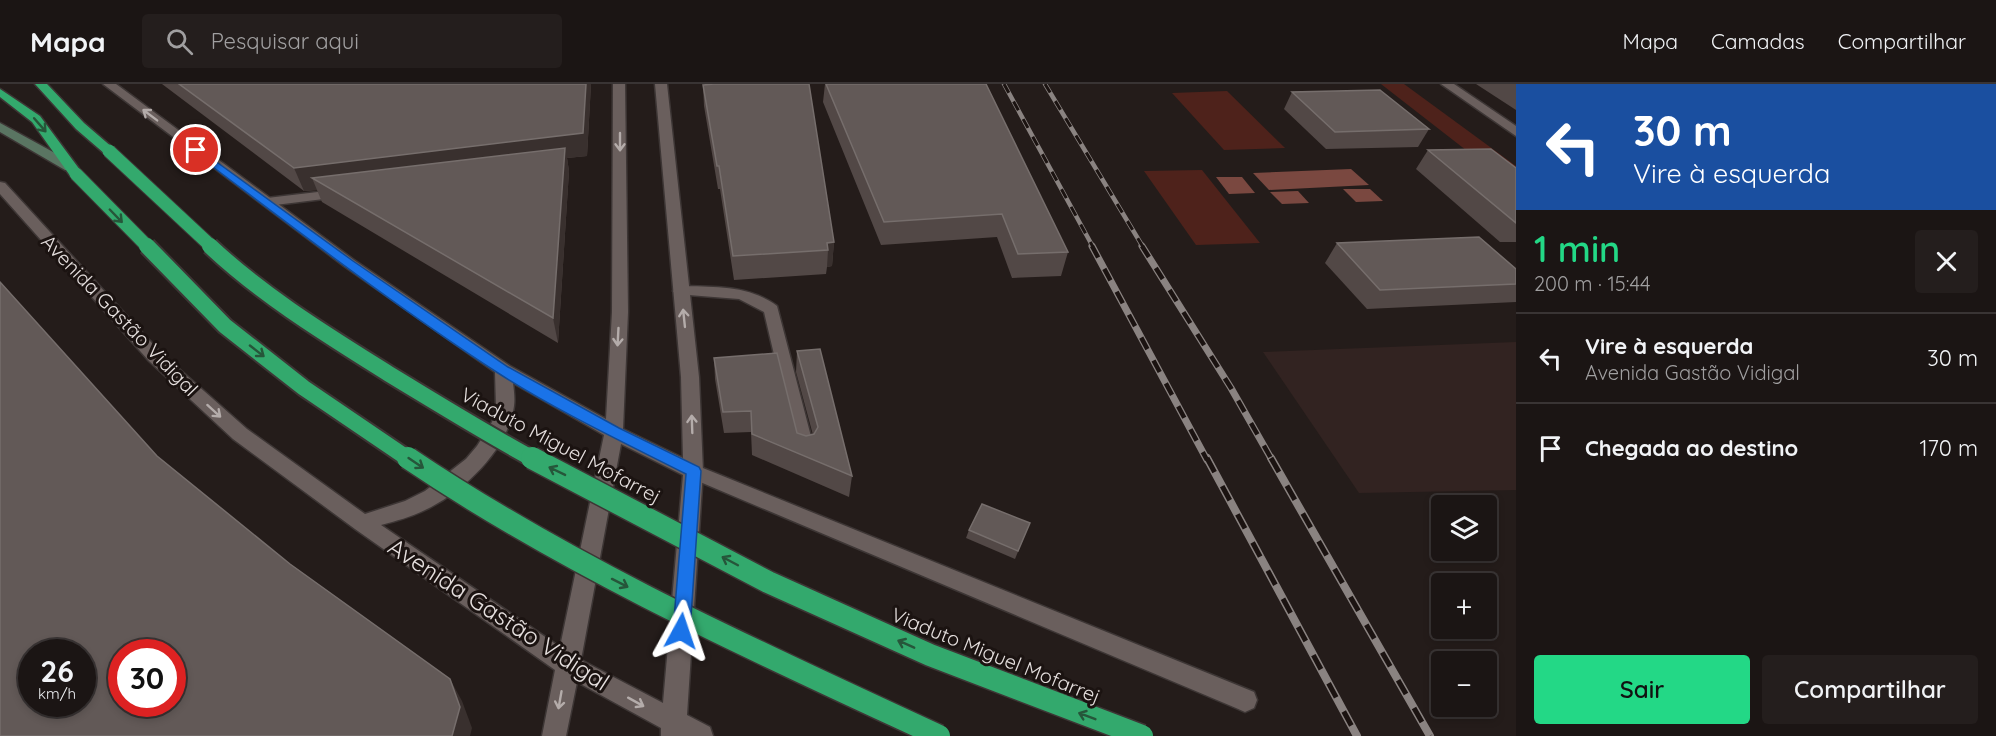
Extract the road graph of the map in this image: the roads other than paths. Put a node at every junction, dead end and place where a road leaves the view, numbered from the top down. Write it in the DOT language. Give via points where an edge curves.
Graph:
graph roads {
  1 [pos="41,84"];
  2 [pos="109,84"];
  3 [pos="619,84"];
  4 [pos="661,84"];
  5 [pos="1447,84"];
  6 [pos="0,92"];
  7 [pos="0,127"];
  8 [pos="1516,132"];
  9 [pos="0,138"];
  10 [pos="21,141"];
  11 [pos="73,170"];
  12 [pos="0,186"];
  13 [pos="352,192"];
  14 [pos="267,202"];
  15 [pos="681,291"];
  16 [pos="504,370"];
  17 [pos="614,432"];
  18 [pos="805,448"];
  19 [pos="693,471"];
  20 [pos="362,523"];
  21 [pos="566,664"];
  22 [pos="1245,700"];
  23 [pos="674,730"];
  24 [pos="554,736"];
  25 [pos="701,736"];
  26 [pos="939,736"];
  27 [pos="1142,736"];
  27 -- 1 [label="highway, Viaduto Miguel Mofarrej, one-way, bridge" via="930,655 768,582 492,437 338,342 236,270 80,126"];
  14 -- 2 [label="street, one-way"];
  3 -- 17 [label="street, one-way" via="620,312"];
  4 -- 15 [label="street"];
  5 -- 8 [label="street"];
  6 -- 11 [label="highway, one-way" via="36,119"];
  7 -- 10 [label="street"];
  9 -- 10 [label="street"];
  10 -- 11 [label="street"];
  11 -- 26 [label="highway, one-way, bridge" via="225,326 304,388 449,486 499,517 741,644"];
  12 -- 20 [label="street, Avenida Gastão Vidigal, one-way" via="155,357 240,434"];
  13 -- 14 [label="street"];
  14 -- 16 [label="street"];
  15 -- 18 [label="street" via="744,294 771,310"];
  19 -- 15 [label="street, one-way" via="690,376"];
  16 -- 17 [label="street"];
  16 -- 20 [label="street, Avenida Gastão Vidigal" via="505,407 497,432 474,462 418,504"];
  17 -- 19 [label="street"];
  17 -- 21 [label="street"];
  19 -- 22 [label="street"];
  19 -- 23 [label="street"];
  20 -- 21 [label="street, Avenida Gastão Vidigal"];
  21 -- 23 [label="street, Avenida Gastão Vidigal, one-way"];
  21 -- 24 [label="street, one-way"];
  23 -- 25 [label="street, Avenida Gastão Vidigal"];
}
